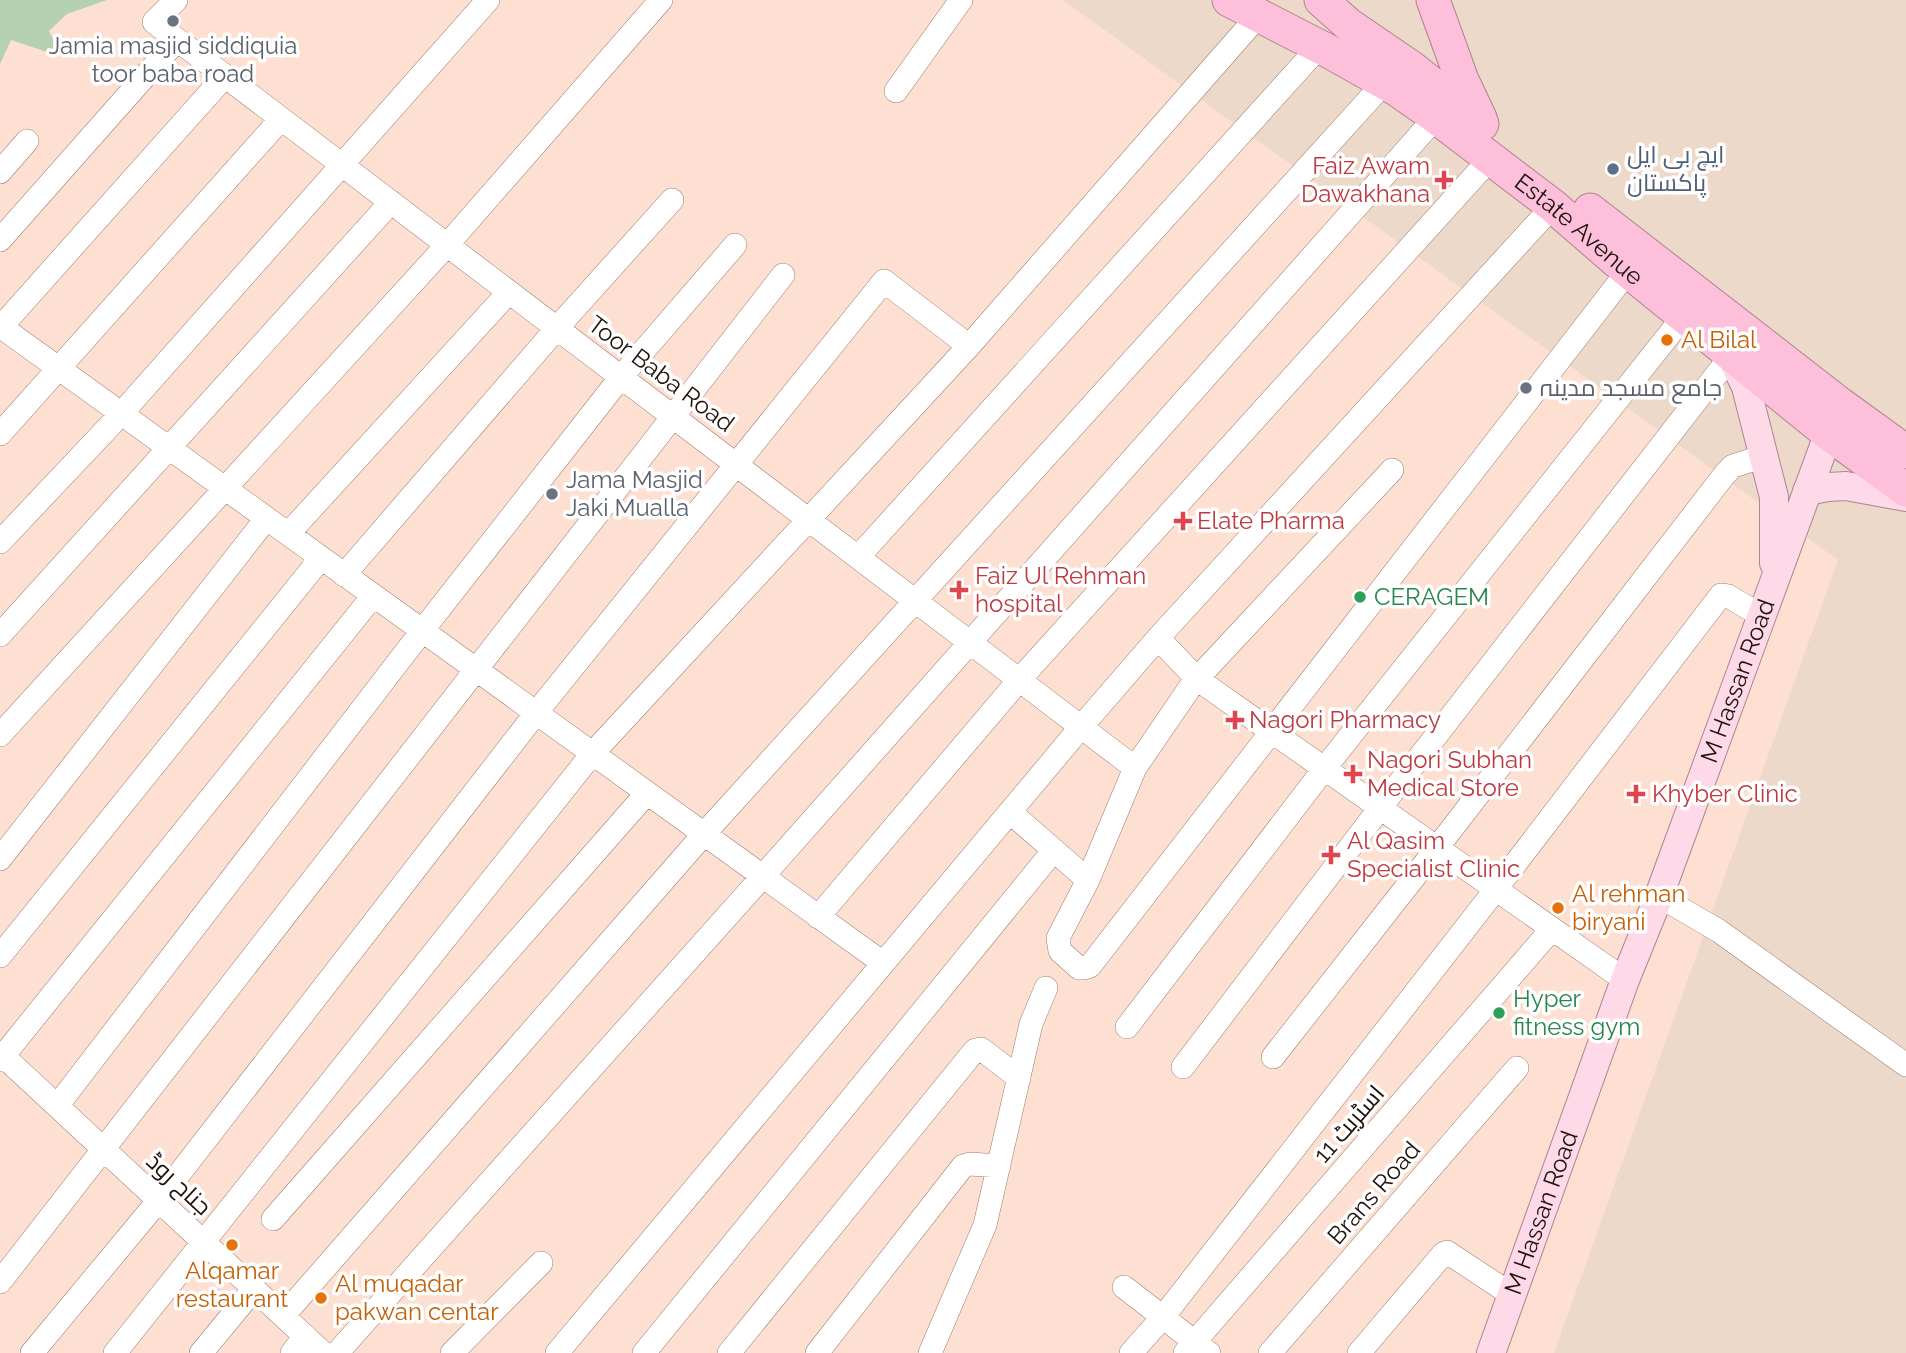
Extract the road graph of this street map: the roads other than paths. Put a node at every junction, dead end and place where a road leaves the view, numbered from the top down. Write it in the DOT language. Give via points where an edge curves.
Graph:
graph roads {
  1 [pos="176,0"];
  2 [pos="488,0"];
  3 [pos="661,0"];
  4 [pos="961,0"];
  5 [pos="1229,0"];
  6 [pos="1321,0"];
  7 [pos="1432,0"];
  8 [pos="1353,12"];
  9 [pos="1258,16"];
  10 [pos="177,40"];
  11 [pos="1326,50"];
  12 [pos="225,76"];
  13 [pos="1397,80"];
  14 [pos="896,91"];
  15 [pos="1436,117"];
  16 [pos="281,119"];
  17 [pos="1484,126"];
  18 [pos="27,141"];
  19 [pos="1490,159"];
  20 [pos="341,164"];
  21 [pos="0,172"];
  22 [pos="672,200"];
  23 [pos="391,202"];
  24 [pos="1553,206"];
  25 [pos="0,240"];
  26 [pos="447,245"];
  27 [pos="735,245"];
  28 [pos="1628,271"];
  29 [pos="783,275"];
  30 [pos="509,292"];
  31 [pos="1684,316"];
  32 [pos="0,327"];
  33 [pos="557,328"];
  34 [pos="969,345"];
  35 [pos="1731,356"];
  36 [pos="58,368"];
  37 [pos="621,377"];
  38 [pos="121,414"];
  39 [pos="672,416"];
  40 [pos="1834,419"];
  41 [pos="0,434"];
  42 [pos="169,448"];
  43 [pos="1906,452"];
  44 [pos="1764,456"];
  45 [pos="737,465"];
  46 [pos="1392,470"];
  47 [pos="225,489"];
  48 [pos="1906,490"];
  49 [pos="1807,491"];
  50 [pos="1906,497"];
  51 [pos="266,519"];
  52 [pos="810,519"];
  53 [pos="288,534"];
  54 [pos="0,542"];
  55 [pos="859,556"];
  56 [pos="321,558"];
  57 [pos="344,575"];
  58 [pos="1773,583"];
  59 [pos="373,596"];
  60 [pos="916,600"];
  61 [pos="1762,616"];
  62 [pos="422,631"];
  63 [pos="0,635"];
  64 [pos="1158,638"];
  65 [pos="970,641"];
  66 [pos="476,670"];
  67 [pos="1020,679"];
  68 [pos="1197,679"];
  69 [pos="536,713"];
  70 [pos="1082,727"];
  71 [pos="1271,732"];
  72 [pos="0,735"];
  73 [pos="592,754"];
  74 [pos="1135,768"];
  75 [pos="1324,769"];
  76 [pos="647,793"];
  77 [pos="1380,808"];
  78 [pos="1010,812"];
  79 [pos="704,834"];
  80 [pos="1437,848"];
  81 [pos="1054,850"];
  82 [pos="0,859"];
  83 [pos="763,876"];
  84 [pos="1088,880"];
  85 [pos="1496,889"];
  86 [pos="1660,896"];
  87 [pos="818,916"];
  88 [pos="1552,929"];
  89 [pos="0,956"];
  90 [pos="883,963"];
  91 [pos="1625,980"];
  92 [pos="1045,988"];
  93 [pos="1127,1027"];
  94 [pos="1,1056"];
  95 [pos="1273,1057"];
  96 [pos="1906,1065"];
  97 [pos="1183,1067"];
  98 [pos="1517,1068"];
  99 [pos="1019,1078"];
  100 [pos="57,1106"];
  101 [pos="104,1150"];
  102 [pos="999,1166"];
  103 [pos="159,1200"];
  104 [pos="273,1219"];
  105 [pos="203,1242"];
  106 [pos="541,1263"];
  107 [pos="0,1282"];
  108 [pos="1124,1287"];
  109 [pos="254,1289"];
  110 [pos="1512,1294"];
  111 [pos="283,1316"];
  112 [pos="1163,1317"];
  113 [pos="298,1345"];
  114 [pos="1196,1349"];
  115 [pos="32,1353"];
  116 [pos="115,1353"];
  117 [pos="201,1353"];
  118 [pos="323,1353"];
  119 [pos="337,1353"];
  120 [pos="452,1353"];
  121 [pos="557,1353"];
  122 [pos="644,1353"];
  123 [pos="729,1353"];
  124 [pos="817,1353"];
  125 [pos="930,1353"];
  126 [pos="1131,1353"];
  127 [pos="1270,1353"];
  128 [pos="1359,1353"];
  129 [pos="1491,1353"];
  1 -- 10 [label="street, Toor Baba Road" via="154,22"];
  2 -- 20 [label="street"];
  3 -- 26 [label="street"];
  4 -- 14 [label="street"];
  5 -- 9 [label="highway, Estate Avenue"];
  6 -- 8 [label="highway, Estate Avenue"];
  7 -- 13 [label="highway" via="1422,51"];
  7 -- 17 [label="highway"];
  8 -- 11 [label="highway"];
  8 -- 13 [label="highway, Estate Avenue"];
  9 -- 11 [label="highway, Estate Avenue"];
  9 -- 34 [label="street"];
  10 -- 12 [label="street, Toor Baba Road"];
  10 -- 25 [label="street"];
  11 -- 13 [label="highway, Estate Avenue"];
  11 -- 55 [label="street"];
  12 -- 16 [label="street, Toor Baba Road"];
  12 -- 32 [label="street"];
  13 -- 15 [label="highway, Estate Avenue"];
  13 -- 17 [label="highway, Estate Avenue"];
  13 -- 60 [label="street"];
  15 -- 19 [label="highway, Estate Avenue"];
  15 -- 65 [label="street"];
  16 -- 20 [label="street, Toor Baba Road"];
  16 -- 36 [label="street"];
  17 -- 40 [label="highway, Estate Avenue"];
  18 -- 21 [label="street"];
  19 -- 24 [label="highway, Estate Avenue"];
  19 -- 67 [label="street"];
  20 -- 23 [label="street, Toor Baba Road"];
  20 -- 38 [label="street"];
  22 -- 33 [label="street"];
  23 -- 26 [label="street, Toor Baba Road"];
  23 -- 42 [label="street"];
  24 -- 28 [label="highway, Estate Avenue"];
  24 -- 64 [label="street"];
  26 -- 30 [label="street, Toor Baba Road"];
  26 -- 47 [label="street"];
  27 -- 37 [label="street"];
  28 -- 31 [label="highway, Estate Avenue"];
  28 -- 71 [label="street"];
  29 -- 39 [label="street"];
  30 -- 33 [label="street, Toor Baba Road"];
  30 -- 53 [label="street"];
  31 -- 35 [label="highway, Estate Avenue"];
  31 -- 75 [label="street"];
  32 -- 36 [label="street"];
  33 -- 37 [label="street, Toor Baba Road"];
  33 -- 57 [label="street"];
  34 -- 45 [label="street" via="884,281"];
  34 -- 52 [label="street"];
  35 -- 40 [label="highway, Estate Avenue"];
  35 -- 44 [label="main road" via="1746,387"];
  35 -- 77 [label="street"];
  36 -- 38 [label="street"];
  36 -- 41 [label="street"];
  37 -- 39 [label="street, Toor Baba Road"];
  37 -- 62 [label="street"];
  38 -- 42 [label="street"];
  38 -- 54 [label="street"];
  39 -- 45 [label="street, Toor Baba Road"];
  39 -- 66 [label="street"];
  40 -- 43 [label="highway, Estate Avenue"];
  40 -- 48 [label="highway, Estate Avenue"];
  40 -- 49 [label="main road, M Hassan Road"];
  42 -- 47 [label="street"];
  42 -- 63 [label="street"];
  44 -- 58 [label="main road" via="1774,497"];
  44 -- 80 [label="street" via="1733,466 1725,474"];
  45 -- 52 [label="street, Toor Baba Road"];
  45 -- 69 [label="street"];
  46 -- 68 [label="street"];
  47 -- 51 [label="street"];
  47 -- 72 [label="street"];
  49 -- 50 [label="main road" via="1846,486"];
  49 -- 58 [label="main road, M Hassan Road"];
  51 -- 53 [label="street"];
  51 -- 82 [label="street"];
  52 -- 55 [label="street, Toor Baba Road"];
  52 -- 73 [label="street"];
  53 -- 56 [label="street"];
  55 -- 60 [label="street, Toor Baba Road"];
  56 -- 57 [label="street"];
  56 -- 89 [label="street"];
  57 -- 59 [label="street"];
  58 -- 61 [label="main road, M Hassan Road"];
  59 -- 62 [label="street"];
  59 -- 94 [label="street"];
  60 -- 65 [label="street, Toor Baba Road"];
  60 -- 79 [label="street"];
  61 -- 85 [label="street" via="1721,595"];
  61 -- 86 [label="main road, M Hassan Road"];
  62 -- 66 [label="street"];
  62 -- 100 [label="street"];
  64 -- 68 [label="street"];
  64 -- 70 [label="street"];
  65 -- 67 [label="street, Toor Baba Road"];
  65 -- 83 [label="street"];
  66 -- 69 [label="street"];
  66 -- 101 [label="street"];
  67 -- 70 [label="street, Toor Baba Road"];
  67 -- 87 [label="street"];
  68 -- 71 [label="street"];
  68 -- 74 [label="street"];
  69 -- 73 [label="street"];
  69 -- 103 [label="street"];
  70 -- 74 [label="street, Toor Baba Road"];
  70 -- 78 [label="street"];
  71 -- 75 [label="street"];
  71 -- 84 [label="street" via="1090,966 1079,968 1060,951 1058,938"];
  73 -- 76 [label="street"];
  73 -- 105 [label="street"];
  74 -- 84 [label="street"];
  75 -- 77 [label="street"];
  75 -- 93 [label="street"];
  76 -- 79 [label="street"];
  76 -- 104 [label="street"];
  77 -- 80 [label="street"];
  77 -- 97 [label="street"];
  78 -- 81 [label="street"];
  78 -- 90 [label="street"];
  79 -- 83 [label="street"];
  79 -- 111 [label="street"];
  80 -- 85 [label="street"];
  80 -- 95 [label="street"];
  81 -- 84 [label="street"];
  81 -- 122 [label="street"];
  83 -- 87 [label="street"];
  83 -- 119 [label="street"];
  85 -- 88 [label="street"];
  85 -- 112 [label="street"];
  86 -- 91 [label="main road, M Hassan Road"];
  86 -- 96 [label="street"];
  87 -- 90 [label="street"];
  88 -- 91 [label="street"];
  88 -- 114 [label="street, اسٹریٹ 11"];
  90 -- 121 [label="street"];
  91 -- 110 [label="main road, M Hassan Road"];
  92 -- 99 [label="street"];
  94 -- 100 [label="street, جناح روڈ"];
  98 -- 127 [label="street, Brans Road"];
  99 -- 102 [label="street"];
  99 -- 123 [label="street" via="981,1049 975,1050"];
  100 -- 101 [label="street, جناح روڈ"];
  101 -- 103 [label="street, جناح روڈ"];
  101 -- 107 [label="street"];
  102 -- 124 [label="street" via="963,1166"];
  102 -- 125 [label="street" via="985,1225"];
  103 -- 105 [label="street, جناح روڈ"];
  103 -- 115 [label="street"];
  105 -- 109 [label="street, جناح روڈ"];
  105 -- 116 [label="street"];
  106 -- 120 [label="street"];
  108 -- 112 [label="street"];
  109 -- 111 [label="street, جناح روڈ"];
  109 -- 117 [label="street"];
  110 -- 128 [label="street" via="1447,1252"];
  110 -- 129 [label="main road, M Hassan Road"];
  111 -- 113 [label="street, جناح روڈ"];
  112 -- 114 [label="street"];
  112 -- 126 [label="street"];
  113 -- 118 [label="street, جناح روڈ"];
}
